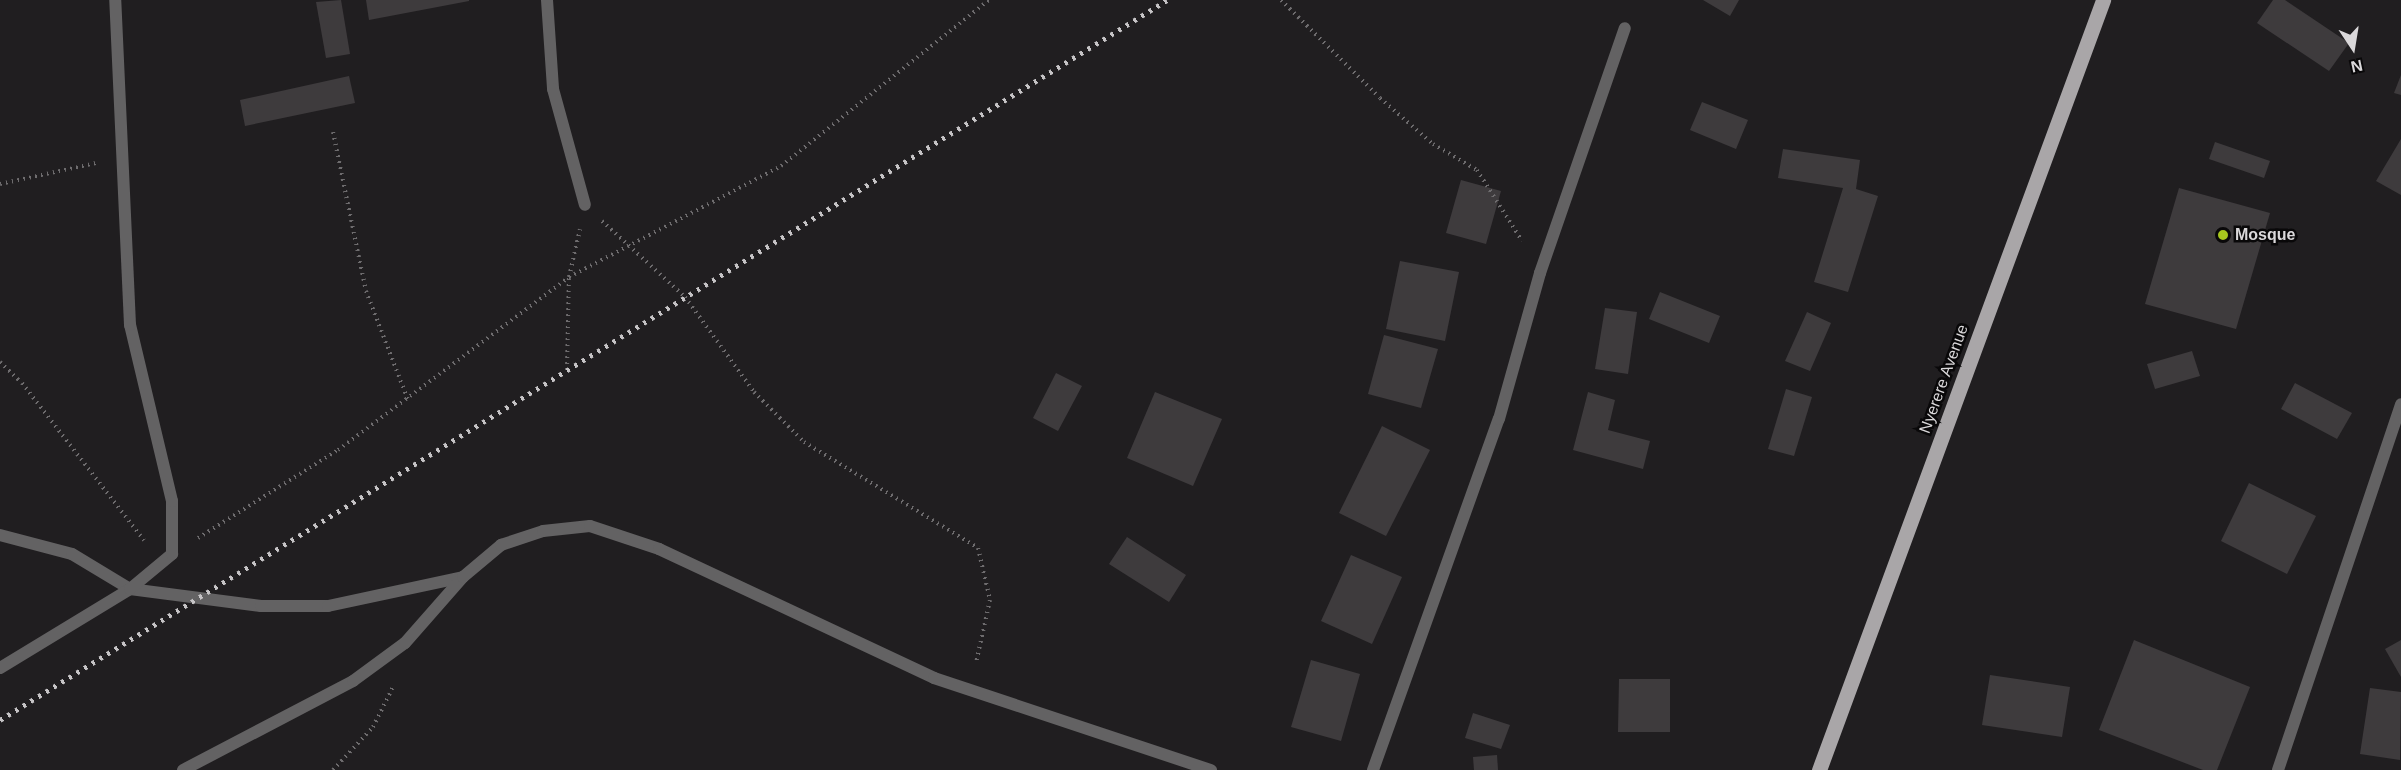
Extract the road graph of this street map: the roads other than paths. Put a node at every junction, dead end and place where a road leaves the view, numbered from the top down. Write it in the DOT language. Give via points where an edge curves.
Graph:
graph roads {
  1 [pos="115,0"];
  2 [pos="547,0"];
  3 [pos="2103,0"];
  4 [pos="1625,28"];
  5 [pos="585,205"];
  6 [pos="2401,404"];
  7 [pos="0,535"];
  8 [pos="464,577"];
  9 [pos="130,589"];
  10 [pos="0,668"];
  11 [pos="183,770"];
  12 [pos="1211,770"];
  13 [pos="1373,770"];
  14 [pos="1819,770"];
  15 [pos="2278,770"];
  1 -- 9 [label="street" via="130,325 172,501 172,554"];
  2 -- 5 [label="street" via="554,89"];
  3 -- 14 [label="main road, Nyerere Avenue"];
  4 -- 13 [label="street" via="1540,273 1499,419"];
  6 -- 15 [label="street"];
  7 -- 9 [label="street" via="72,554"];
  8 -- 9 [label="street" via="328,606 250,605"];
  8 -- 11 [label="street" via="405,643 353,681"];
  8 -- 12 [label="street" via="501,545 543,531 590,526 659,549 968,690"];
  9 -- 10 [label="street"];
}
